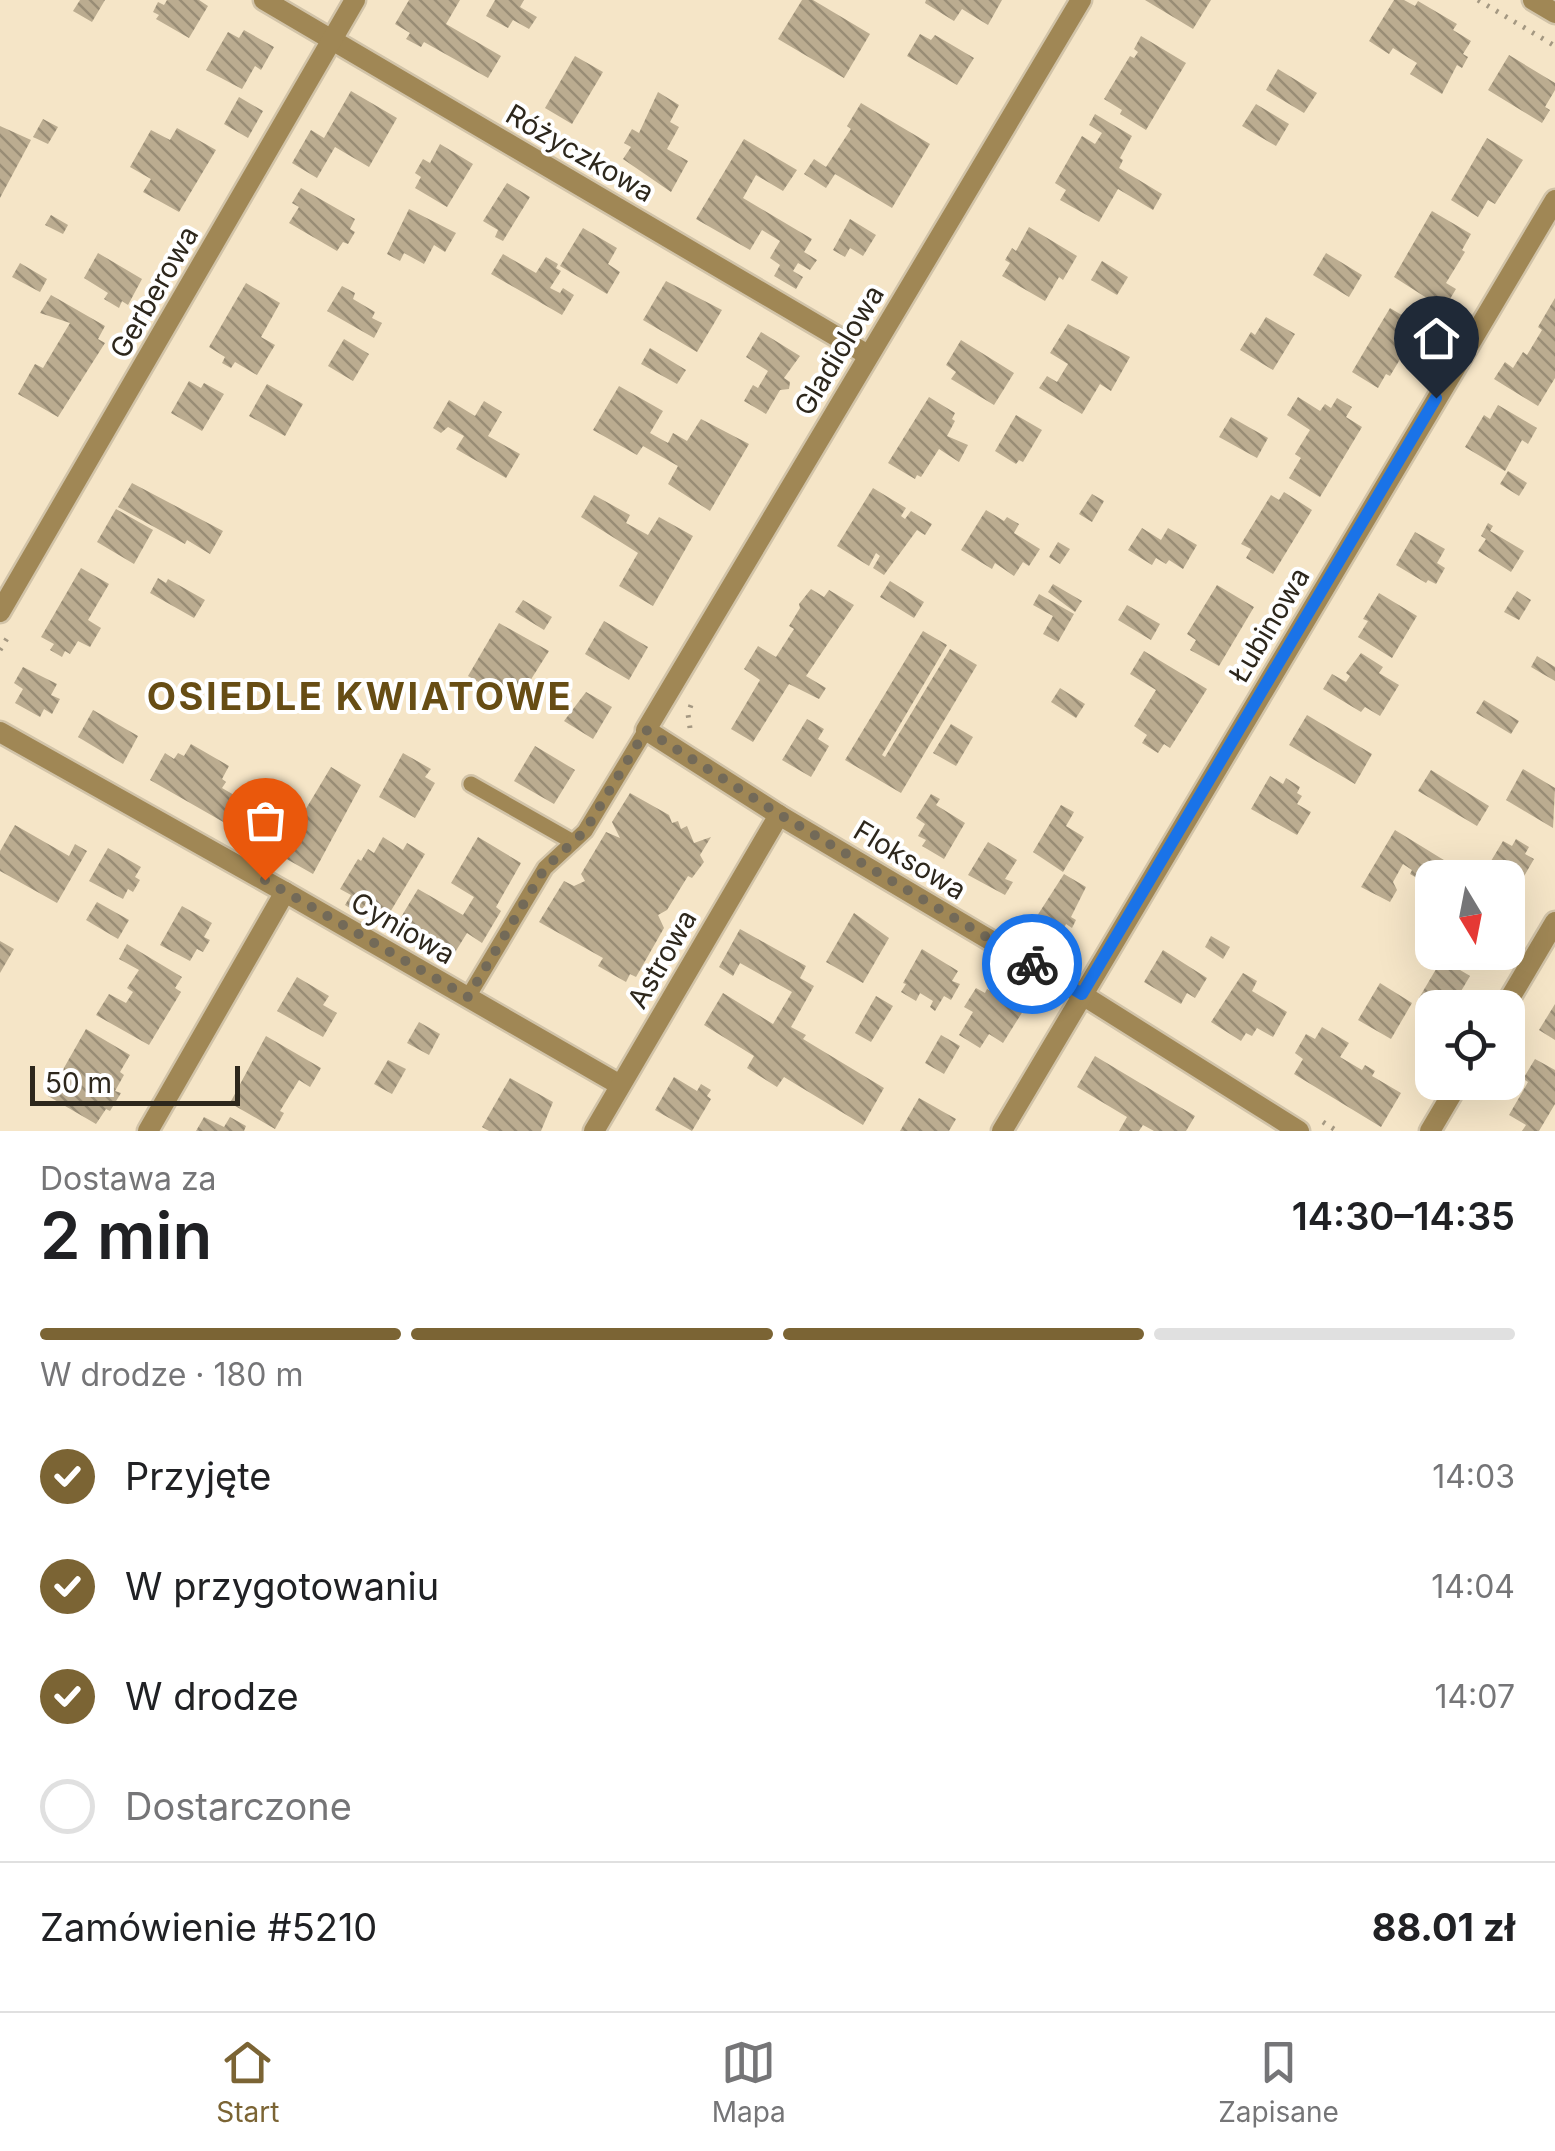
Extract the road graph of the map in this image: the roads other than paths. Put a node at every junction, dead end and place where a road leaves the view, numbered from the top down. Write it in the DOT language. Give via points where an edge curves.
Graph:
graph roads {
  1 [pos="264,0"];
  2 [pos="355,0"];
  3 [pos="1081,0"];
  4 [pos="1533,0"];
  5 [pos="1555,13"];
  6 [pos="332,39"];
  7 [pos="1555,200"];
  8 [pos="868,355"];
  9 [pos="0,612"];
  10 [pos="646,730"];
  11 [pos="0,732"];
  12 [pos="471,784"];
  13 [pos="779,814"];
  14 [pos="573,842"];
  15 [pos="286,892"];
  16 [pos="1555,922"];
  17 [pos="1515,990"];
  18 [pos="1082,994"];
  19 [pos="468,997"];
  20 [pos="620,1085"];
  21 [pos="1448,1100"];
  22 [pos="148,1131"];
  23 [pos="594,1131"];
  24 [pos="1002,1131"];
  25 [pos="1299,1131"];
  26 [pos="1430,1131"];
  1 -- 6 [label="street, Różyczkowa"];
  2 -- 6 [label="street, Gerberowa"];
  3 -- 8 [label="street, Gladiolowa"];
  4 -- 5 [label="street"];
  6 -- 8 [label="street, Różyczkowa"];
  6 -- 9 [label="street, Gerberowa"];
  7 -- 18 [label="street, Łubinowa"];
  8 -- 10 [label="street, Gladiolowa"];
  10 -- 13 [label="street, Floksowa"];
  10 -- 14 [label="lane"];
  11 -- 15 [label="street, Cyniowa"];
  12 -- 14 [label="lane"];
  13 -- 18 [label="street, Floksowa"];
  13 -- 20 [label="street, Astrowa"];
  14 -- 19 [label="lane" via="545,868"];
  15 -- 19 [label="street, Cyniowa"];
  15 -- 22 [label="street"];
  16 -- 17 [label="street"];
  18 -- 24 [label="street, Łubinowa"];
  18 -- 25 [label="street, Floksowa"];
  19 -- 20 [label="street, Cyniowa"];
  20 -- 23 [label="street, Astrowa"];
  21 -- 26 [label="street"];
}
